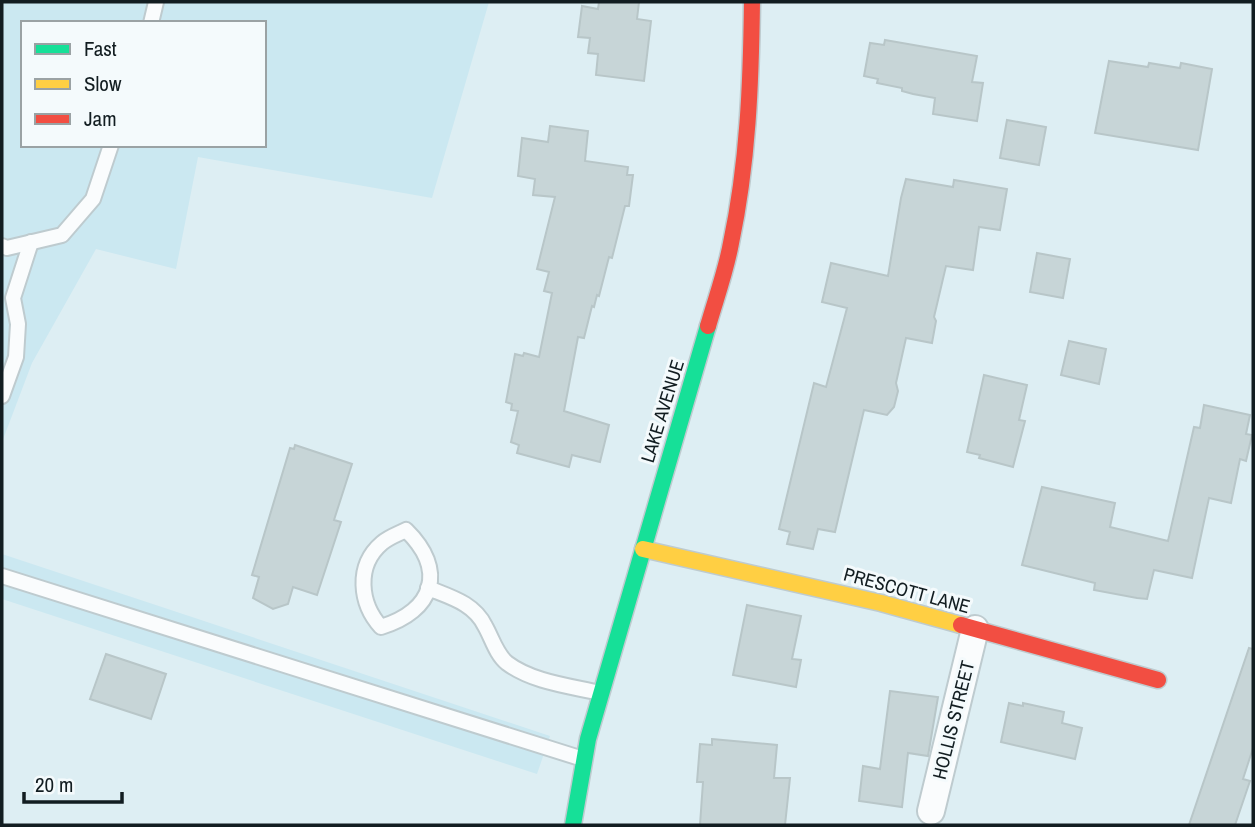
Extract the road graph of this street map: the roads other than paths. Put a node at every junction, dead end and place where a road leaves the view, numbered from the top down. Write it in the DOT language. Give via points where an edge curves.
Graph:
graph roads {
  1 [pos="156,2"];
  2 [pos="752,2"];
  3 [pos="151,21"];
  4 [pos="110,147"];
  5 [pos="31,243"];
  6 [pos="2,246"];
  7 [pos="7,300"];
  8 [pos="2,396"];
  9 [pos="643,549"];
  10 [pos="2,576"];
  11 [pos="428,588"];
  12 [pos="975,629"];
  13 [pos="1158,680"];
  14 [pos="601,694"];
  15 [pos="584,760"];
  16 [pos="932,811"];
  17 [pos="573,825"];
  1 -- 3 [label="lane"];
  2 -- 9 [label="main road, LAKE AVENUE" via="746,155 731,245"];
  4 -- 5 [label="lane" via="93,199 62,235"];
  5 -- 6 [label="lane"];
  5 -- 7 [label="lane"];
  7 -- 8 [label="lane" via="18,324 16,357"];
  9 -- 12 [label="main road, PRESCOTT LANE"];
  9 -- 14 [label="main road, LAKE AVENUE"];
  10 -- 15 [label="lane"];
  11 -- 11 [label="lane" via="416,611 382,627 363,594 367,563 383,542 406,530 429,561"];
  11 -- 14 [label="lane" via="477,613 507,663 532,676"];
  12 -- 13 [label="main road, PRESCOTT LANE"];
  12 -- 16 [label="street, HOLLIS STREET"];
  14 -- 15 [label="main road, LAKE AVENUE"];
  15 -- 17 [label="main road, LAKE AVENUE"];
}
